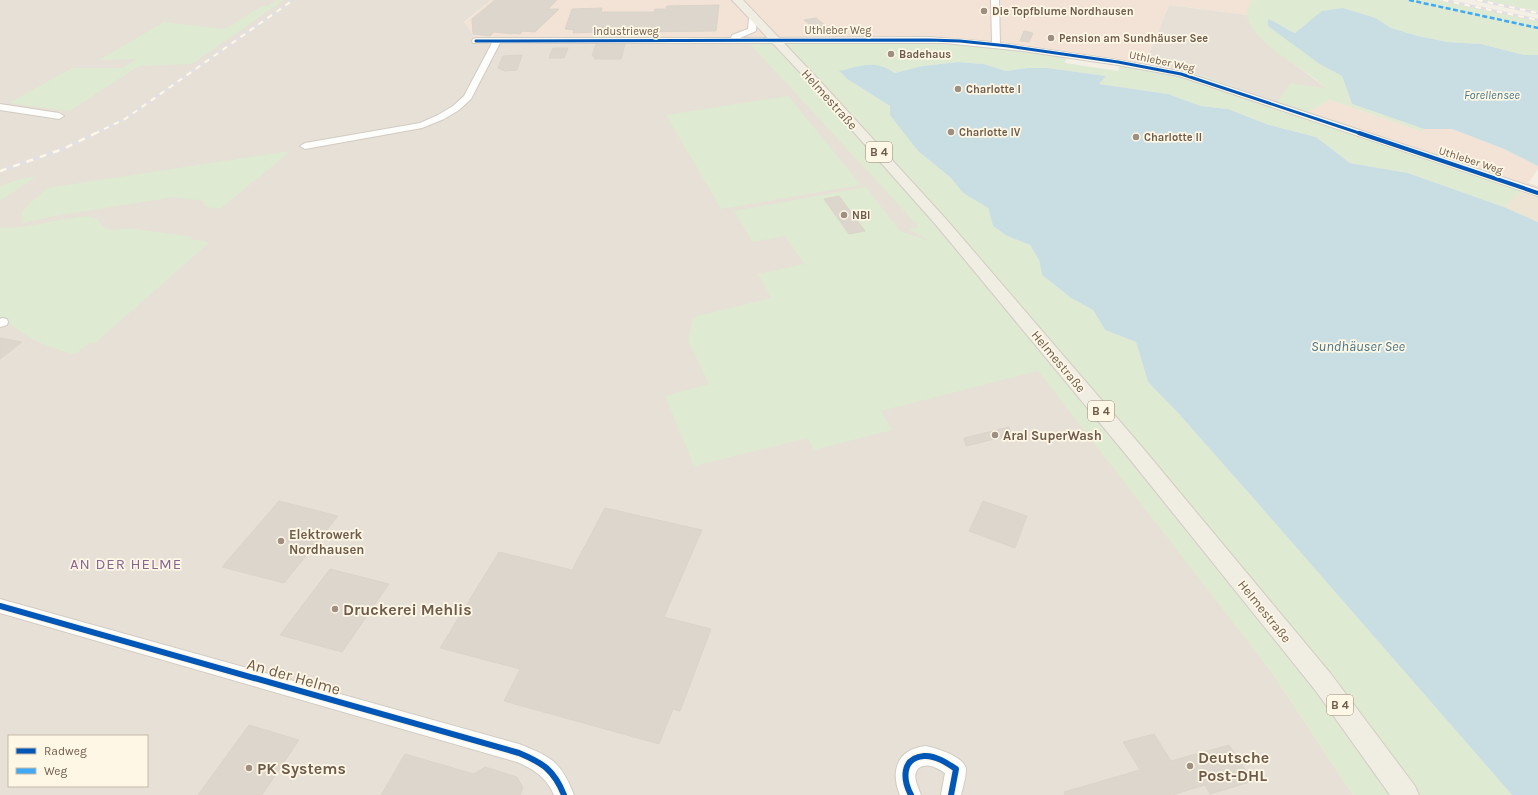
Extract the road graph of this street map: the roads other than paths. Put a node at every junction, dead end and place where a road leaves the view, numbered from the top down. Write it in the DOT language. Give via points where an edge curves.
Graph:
graph roads {
  1 [pos="737,0"];
  2 [pos="995,0"];
  3 [pos="754,18"];
  4 [pos="719,40"];
  5 [pos="776,40"];
  6 [pos="476,41"];
  7 [pos="497,41"];
  8 [pos="996,44"];
  9 [pos="0,107"];
  10 [pos="59,116"];
  11 [pos="305,146"];
  12 [pos="1533,191"];
  13 [pos="0,606"];
  14 [pos="564,795"];
  15 [pos="911,795"];
  16 [pos="951,795"];
  17 [pos="1406,795"];
  1 -- 3 [label="main road, Helmestraße / B 4"];
  2 -- 8 [label="street"];
  3 -- 4 [label="street, Industrieweg" via="752,31"];
  3 -- 5 [label="main road, Helmestraße / B 4"];
  4 -- 5 [label="street, Industrieweg"];
  4 -- 7 [label="street, Industrieweg"];
  5 -- 8 [label="street, Uthleber Weg" via="945,40"];
  5 -- 17 [label="main road, Helmestraße / B 4" via="941,222 1136,452 1318,676"];
  6 -- 7 [label="street, Industrieweg"];
  7 -- 11 [label="street" via="468,97 441,117 422,125"];
  8 -- 12 [label="street, Uthleber Weg" via="1181,74"];
  9 -- 10 [label="street"];
  13 -- 14 [label="street, An der Helme" via="519,753 543,764 555,777"];
  15 -- 16 [label="street" via="906,786 905,771 915,758 925,755 941,760 956,769"];
}
